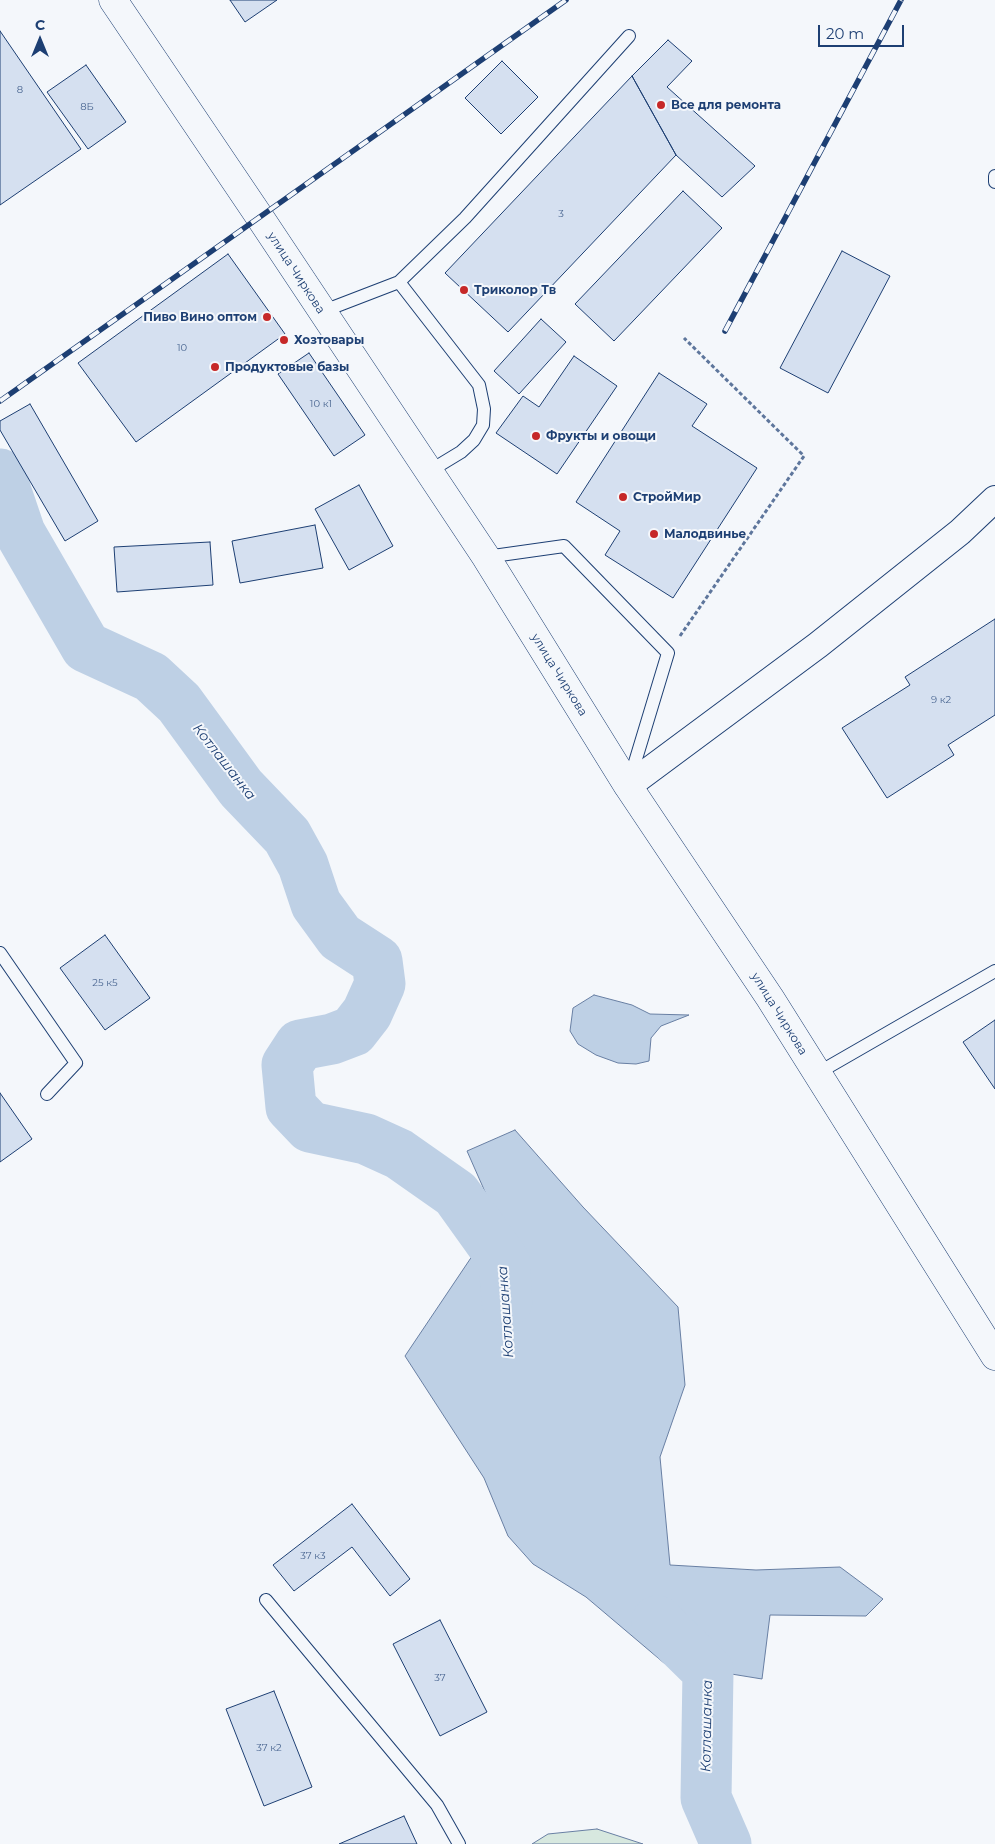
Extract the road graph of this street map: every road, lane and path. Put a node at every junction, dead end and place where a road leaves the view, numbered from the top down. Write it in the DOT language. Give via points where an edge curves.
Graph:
graph roads {
  1 [pos="113,0"];
  2 [pos="629,36"];
  3 [pos="995,176"];
  4 [pos="995,182"];
  5 [pos="399,282"];
  6 [pos="321,312"];
  7 [pos="684,338"];
  8 [pos="428,472"];
  9 [pos="995,499"];
  10 [pos="486,558"];
  11 [pos="668,653"];
  12 [pos="628,786"];
  13 [pos="0,953"];
  14 [pos="995,971"];
  15 [pos="816,1074"];
  16 [pos="47,1094"];
  17 [pos="995,1356"];
  18 [pos="266,1600"];
  19 [pos="459,1844"];
  1 -- 6 [label="main road, улица Чиркова"];
  2 -- 5 [label="lane" via="465,218"];
  3 -- 4 [label="lane"];
  5 -- 6 [label="lane"];
  5 -- 8 [label="lane" via="479,385 484,409 483,426 474,440"];
  6 -- 8 [label="main road, улица Чиркова"];
  7 -- 11 [label="path" via="804,456"];
  8 -- 10 [label="main road, улица Чиркова"];
  9 -- 12 [label="street" via="960,532 818,645"];
  10 -- 11 [label="lane" via="564,546"];
  10 -- 12 [label="main road, улица Чиркова"];
  11 -- 12 [label="lane"];
  12 -- 15 [label="main road, улица Чиркова" via="770,998"];
  13 -- 16 [label="lane" via="76,1063"];
  14 -- 15 [label="lane"];
  15 -- 17 [label="main road, улица Чиркова"];
  18 -- 19 [label="lane" via="438,1804"];
}
